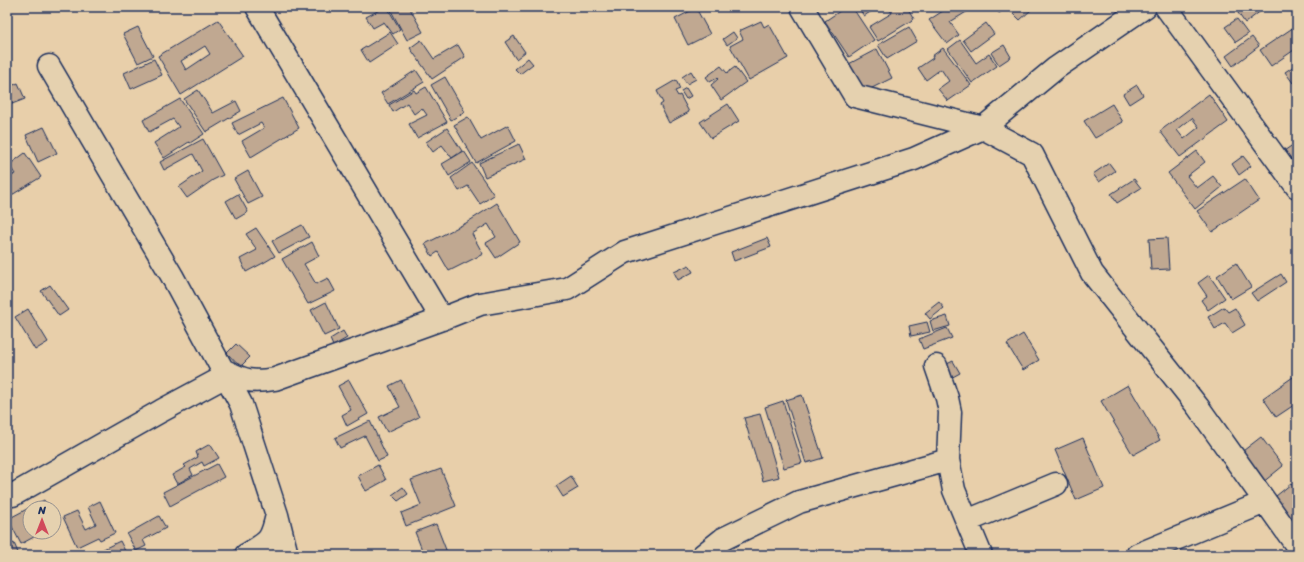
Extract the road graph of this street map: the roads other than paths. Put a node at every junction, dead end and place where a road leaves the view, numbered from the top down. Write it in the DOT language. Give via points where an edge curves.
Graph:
graph roads {
  1 [pos="257,7"];
  2 [pos="802,7"];
  3 [pos="1145,7"];
  4 [pos="1166,7"];
  5 [pos="48,66"];
  6 [pos="983,128"];
  7 [pos="1297,187"];
  8 [pos="442,319"];
  9 [pos="936,366"];
  10 [pos="225,373"];
  11 [pos="948,460"];
  12 [pos="1056,484"];
  13 [pos="13,495"];
  14 [pos="1265,502"];
  15 [pos="277,515"];
  16 [pos="967,521"];
  17 [pos="1297,546"];
  18 [pos="246,555"];
  19 [pos="287,555"];
  20 [pos="703,555"];
  21 [pos="981,555"];
  22 [pos="1137,555"];
  1 -- 8 [label="street"];
  2 -- 6 [label="street" via="855,96"];
  3 -- 6 [label="street" via="1056,68"];
  4 -- 7 [label="street"];
  5 -- 10 [label="street" via="168,269"];
  6 -- 8 [label="street" via="914,159 625,252 567,289 480,304"];
  6 -- 14 [label="street" via="1032,154 1092,273 1198,407"];
  8 -- 10 [label="street" via="275,379 248,381"];
  9 -- 11 [label="street" via="950,412"];
  10 -- 13 [label="street"];
  10 -- 15 [label="street" via="241,404"];
  11 -- 16 [label="street" via="954,490"];
  11 -- 20 [label="street" via="799,502 722,539"];
  12 -- 16 [label="street"];
  14 -- 17 [label="street"];
  14 -- 22 [label="street"];
  15 -- 18 [label="street" via="273,533 267,542"];
  15 -- 19 [label="street"];
  16 -- 21 [label="street"];
}
